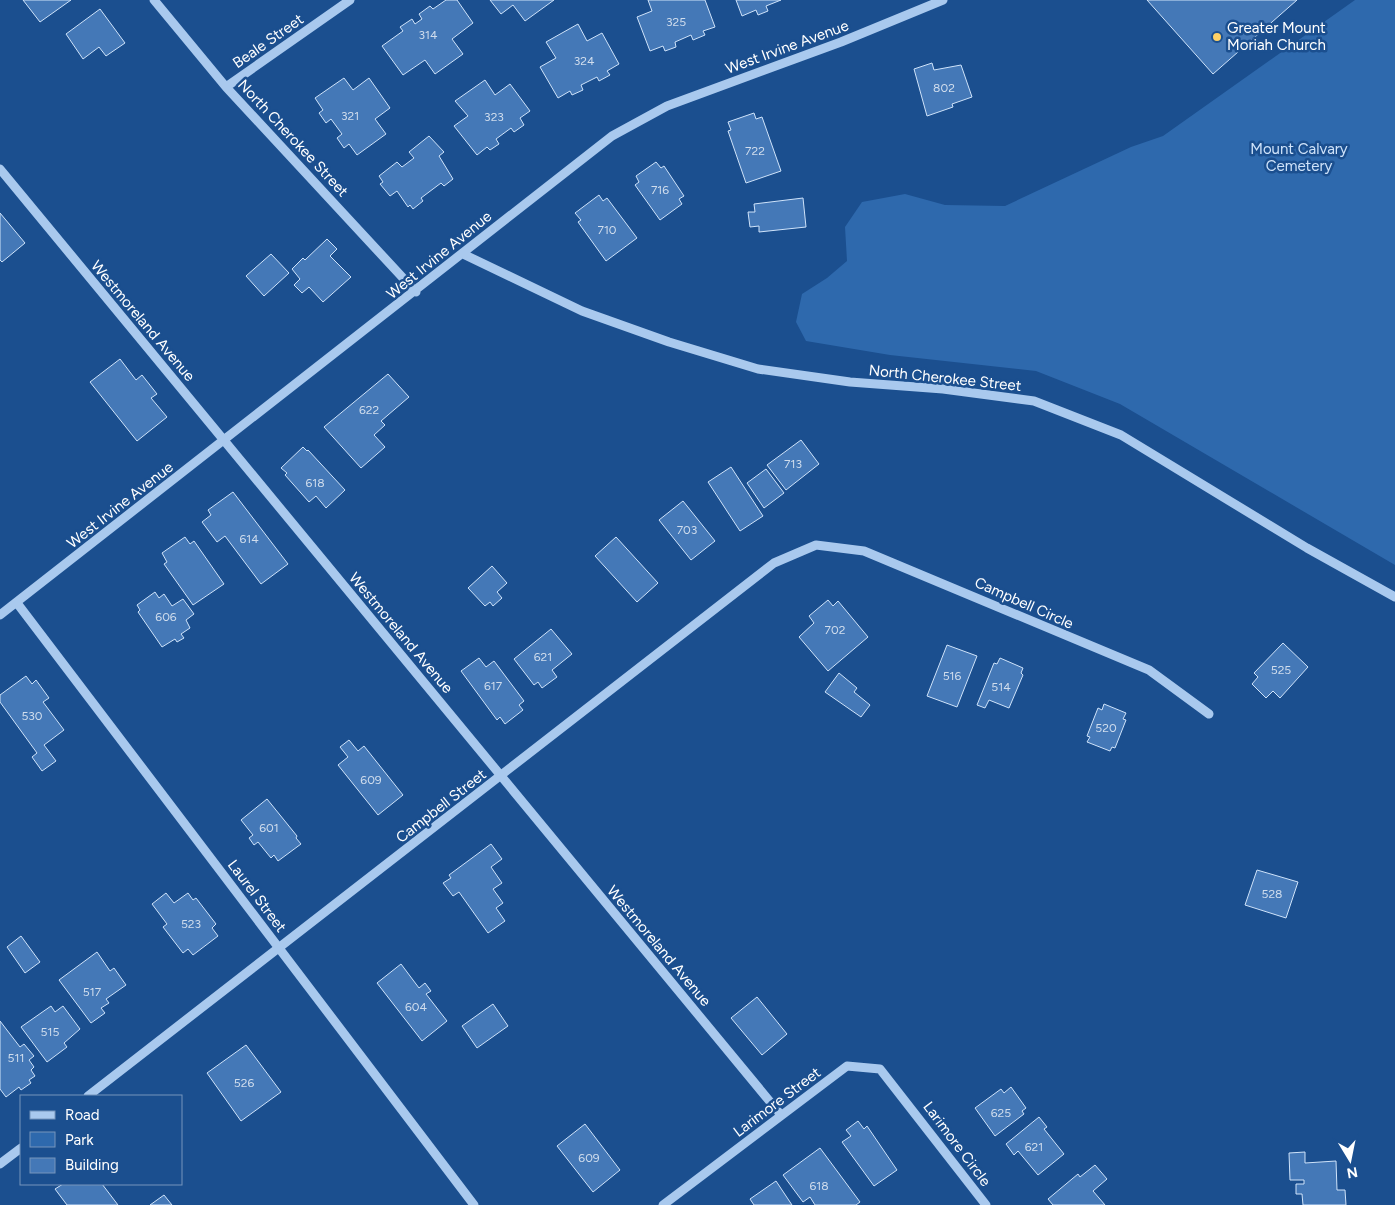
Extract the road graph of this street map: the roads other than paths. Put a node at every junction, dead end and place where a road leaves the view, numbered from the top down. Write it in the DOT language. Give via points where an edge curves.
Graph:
graph roads {
  1 [pos="154,0"];
  2 [pos="350,0"];
  3 [pos="943,0"];
  4 [pos="226,87"];
  5 [pos="0,169"];
  6 [pos="463,254"];
  7 [pos="416,292"];
  8 [pos="224,440"];
  9 [pos="816,545"];
  10 [pos="1395,598"];
  11 [pos="18,603"];
  12 [pos="0,615"];
  13 [pos="1209,714"];
  14 [pos="501,776"];
  15 [pos="279,948"];
  16 [pos="89,1095"];
  17 [pos="906,1101"];
  18 [pos="781,1115"];
  19 [pos="20,1149"];
  20 [pos="0,1164"];
  21 [pos="474,1205"];
  22 [pos="664,1205"];
  23 [pos="986,1205"];
  1 -- 4 [label="street, North Cherokee Street"];
  2 -- 4 [label="street, Beale Street"];
  3 -- 6 [label="street, West Irvine Avenue" via="841,42 667,106 612,136"];
  4 -- 7 [label="street, North Cherokee Street"];
  5 -- 8 [label="street, Westmoreland Avenue"];
  6 -- 7 [label="street, West Irvine Avenue"];
  6 -- 10 [label="street, North Cherokee Street" via="582,311 758,368 850,382 943,389 1034,401 1121,435"];
  7 -- 8 [label="street, West Irvine Avenue"];
  8 -- 11 [label="street, West Irvine Avenue"];
  8 -- 14 [label="street, Westmoreland Avenue"];
  9 -- 13 [label="street, Campbell Circle" via="864,551 1149,670"];
  9 -- 14 [label="street, Campbell Street" via="774,563"];
  11 -- 12 [label="street, West Irvine Avenue"];
  11 -- 15 [label="street, Laurel Street"];
  14 -- 15 [label="street, Campbell Street"];
  14 -- 18 [label="street, Westmoreland Avenue"];
  15 -- 16 [label="street, Campbell Street"];
  15 -- 21 [label="street, Laurel Street"];
  17 -- 18 [label="street, Larimore Street" via="880,1069 847,1066"];
  17 -- 23 [label="street, Larimore Circle"];
  18 -- 22 [label="street, Larimore Street"];
  19 -- 20 [label="street"];
}
